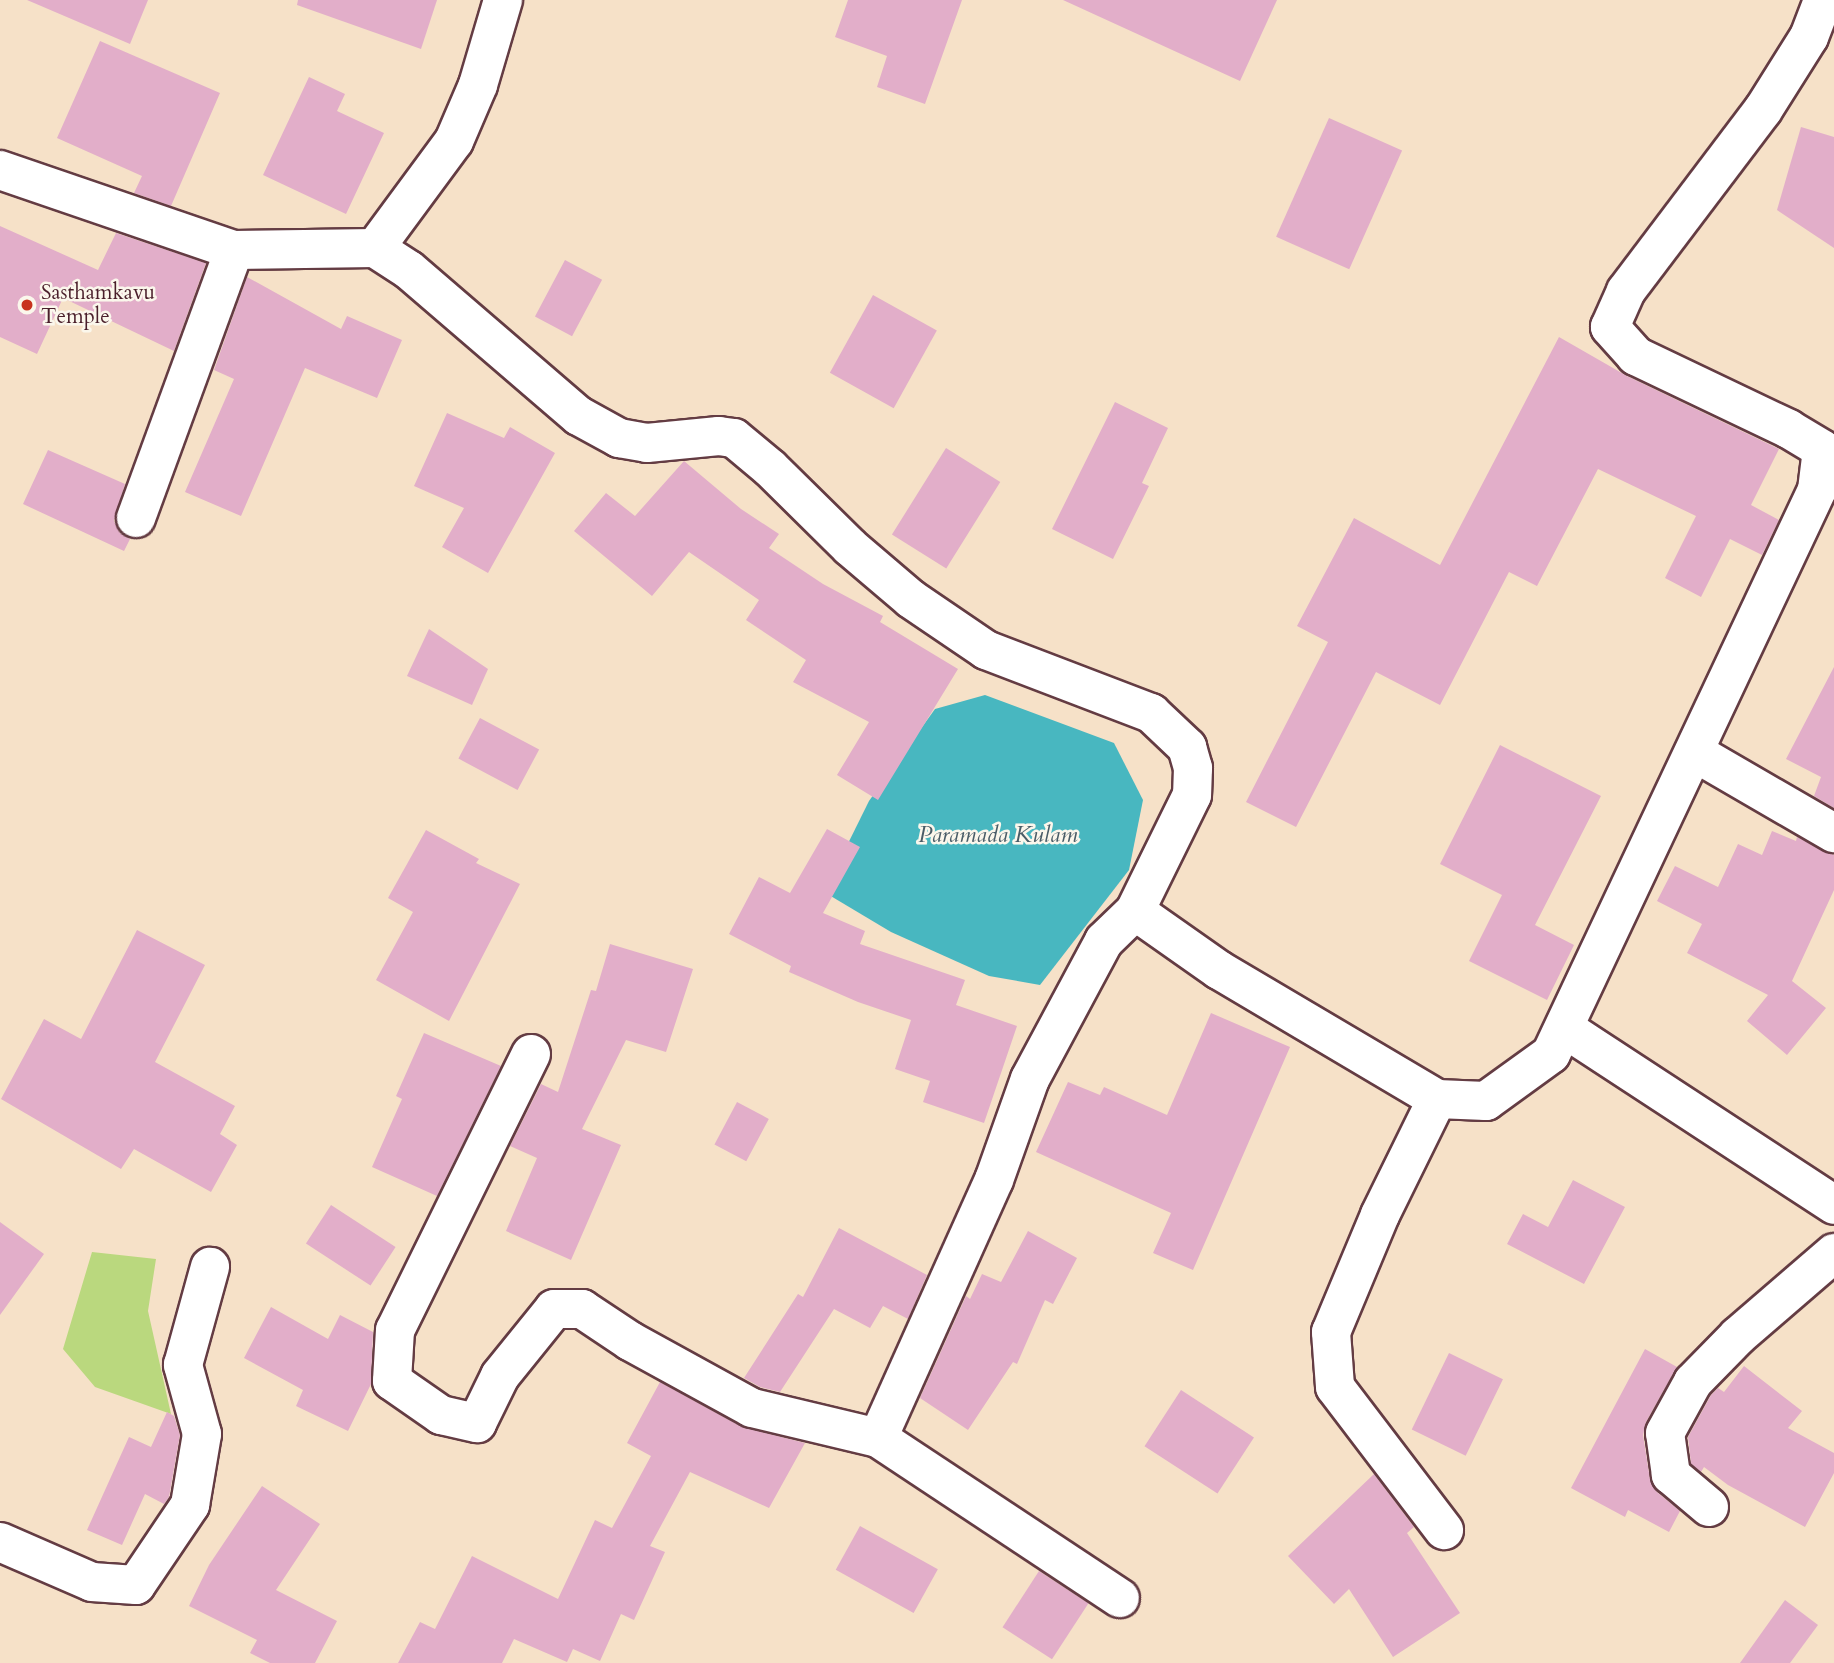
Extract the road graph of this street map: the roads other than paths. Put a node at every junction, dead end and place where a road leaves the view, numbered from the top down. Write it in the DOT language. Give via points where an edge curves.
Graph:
graph roads {
  1 [pos="503,0"];
  2 [pos="1823,0"];
  3 [pos="0,170"];
  4 [pos="374,248"];
  5 [pos="234,250"];
  6 [pos="136,517"];
  7 [pos="1694,752"];
  8 [pos="1834,833"];
  9 [pos="1135,911"];
  10 [pos="1564,1028"];
  11 [pos="531,1054"];
  12 [pos="1437,1100"];
  13 [pos="1834,1205"];
  14 [pos="1834,1254"];
  15 [pos="210,1267"];
  16 [pos="878,1438"];
  17 [pos="1709,1507"];
  18 [pos="1444,1530"];
  19 [pos="0,1542"];
  20 [pos="1120,1598"];
  1 -- 4 [label="street" via="478,85 454,141"];
  2 -- 7 [label="street" via="1809,37 1763,110 1626,291 1610,327 1636,356 1822,449 1817,490"];
  3 -- 5 [label="street"];
  4 -- 5 [label="street"];
  4 -- 9 [label="street" via="409,270 579,416 619,438 647,443 734,438 911,599 986,650 1151,713 1173,731 1187,747 1193,768 1192,795"];
  5 -- 6 [label="street"];
  7 -- 8 [label="street"];
  7 -- 10 [label="street"];
  9 -- 12 [label="street" via="1219,970"];
  9 -- 16 [label="street" via="1104,941 1030,1079 994,1180"];
  10 -- 12 [label="street" via="1551,1054 1486,1101"];
  10 -- 13 [label="street"];
  11 -- 16 [label="street" via="395,1330 392,1381 441,1415 477,1423 500,1376 554,1309 582,1309 752,1409"];
  12 -- 18 [label="street" via="1380,1215 1331,1332 1335,1387"];
  14 -- 17 [label="street" via="1738,1336 1693,1382 1665,1433 1671,1475"];
  15 -- 19 [label="street" via="183,1365 202,1434 190,1505 135,1585 92,1582"];
  16 -- 20 [label="street"];
}
